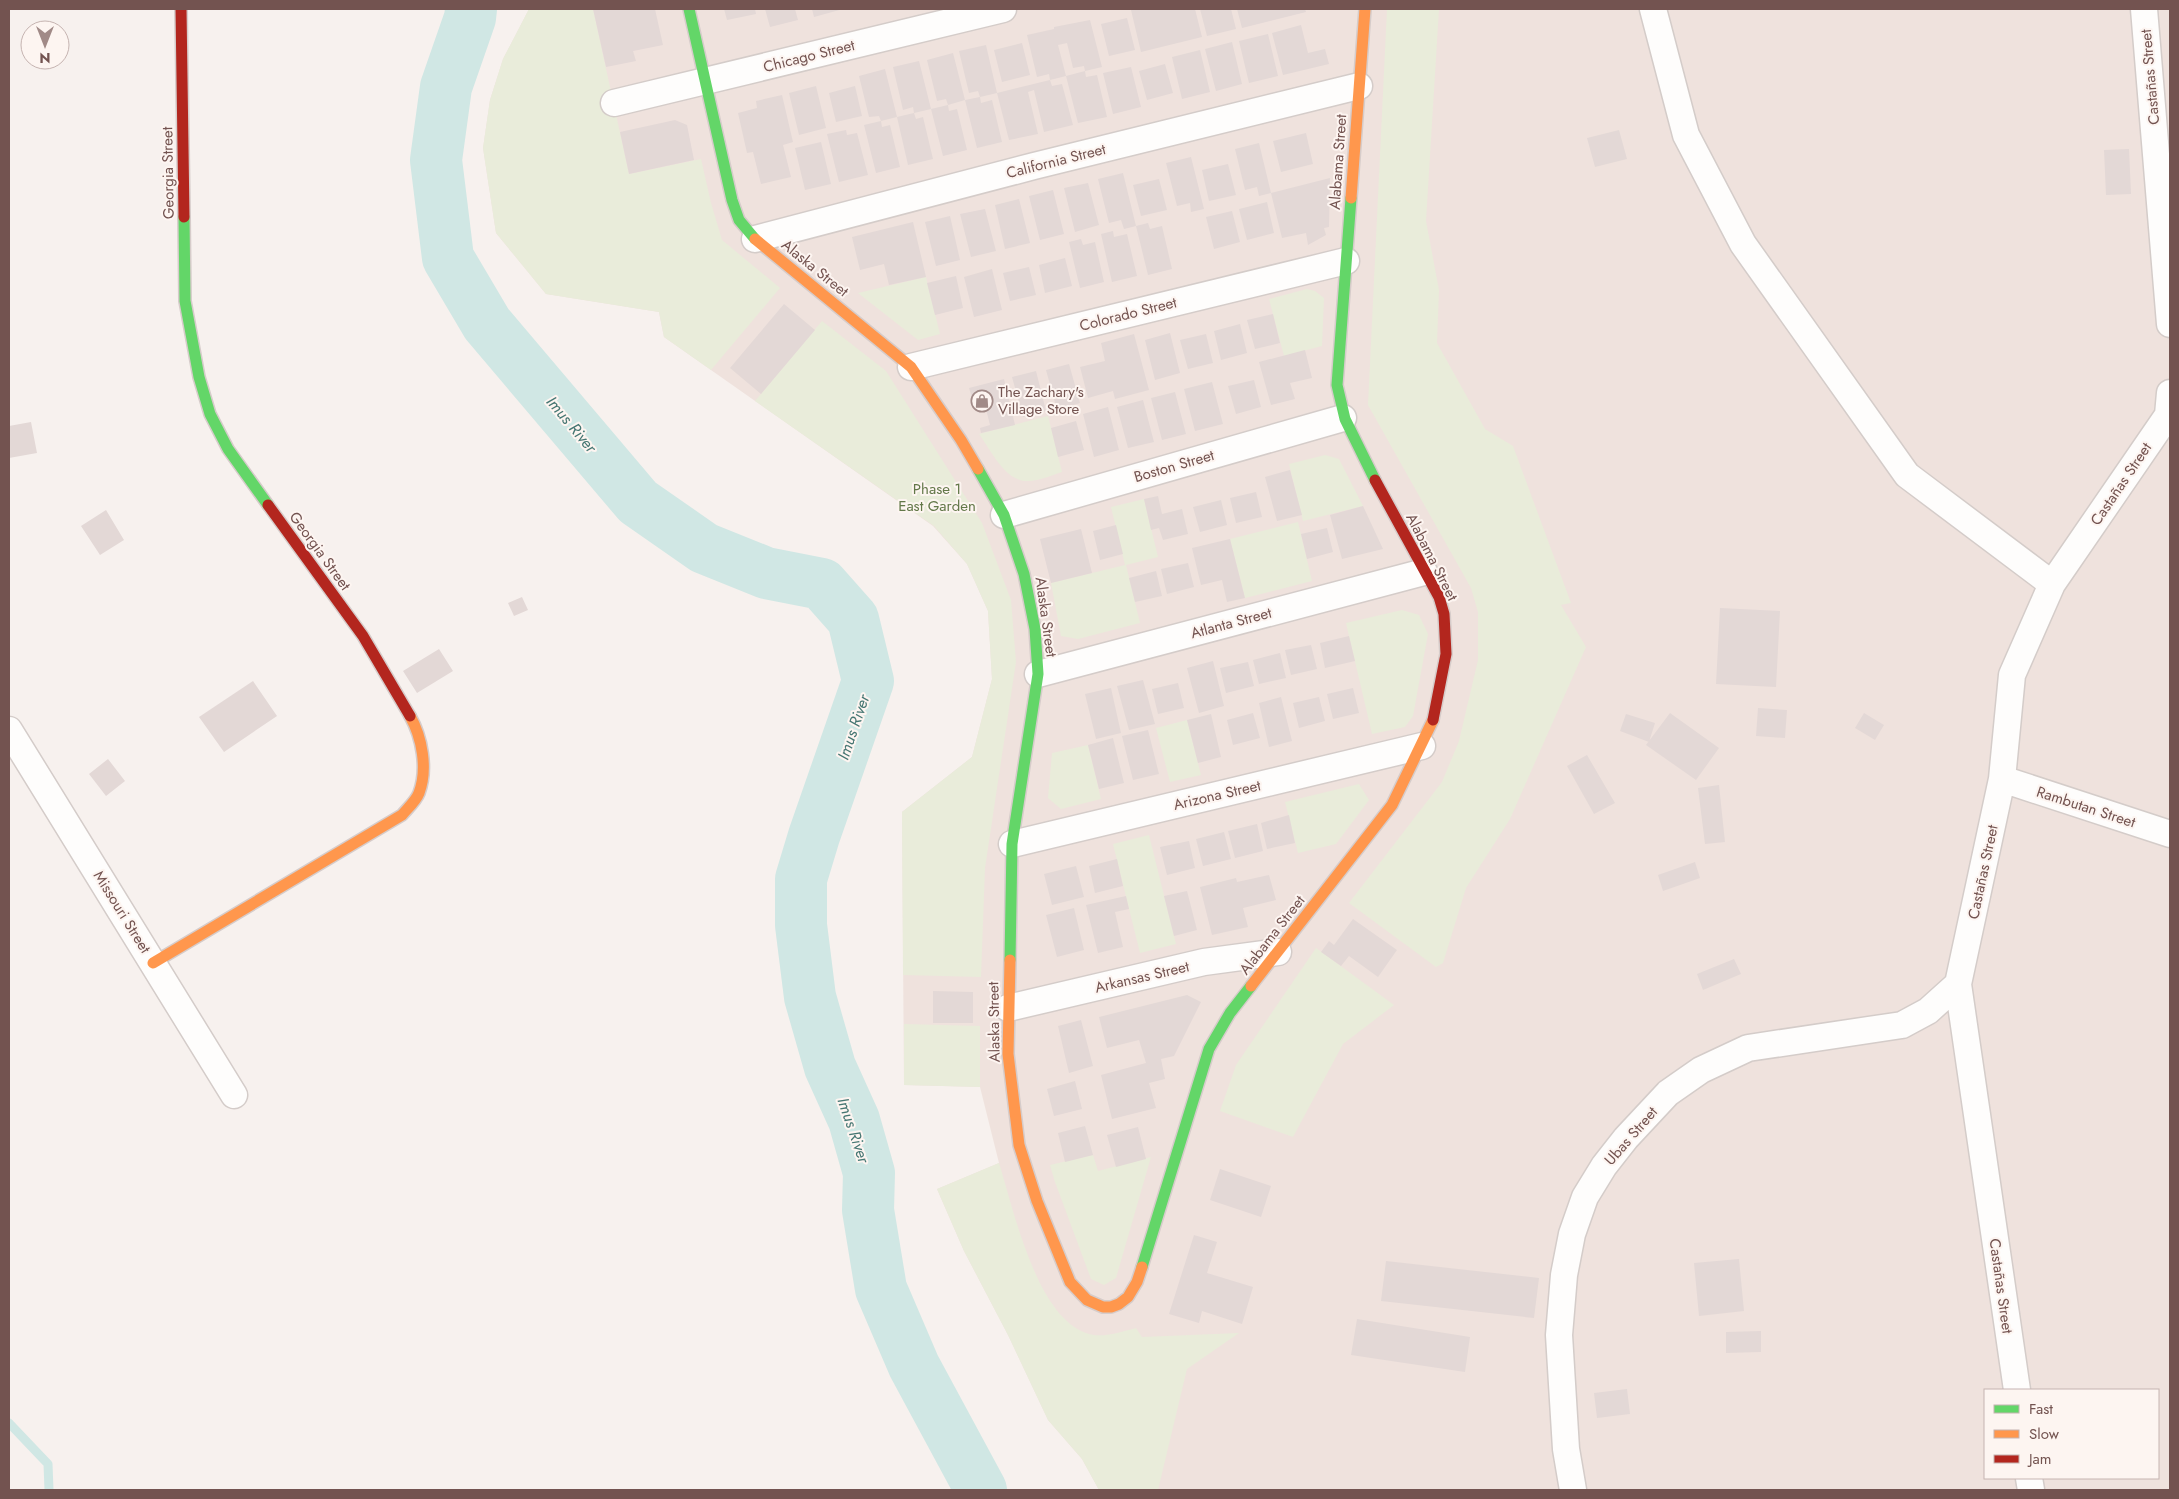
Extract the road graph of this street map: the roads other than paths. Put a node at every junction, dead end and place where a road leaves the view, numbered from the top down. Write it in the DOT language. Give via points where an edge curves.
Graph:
graph roads {
  1 [pos="181,9"];
  2 [pos="689,9"];
  3 [pos="1003,9"];
  4 [pos="1365,9"];
  5 [pos="1653,9"];
  6 [pos="2144,9"];
  7 [pos="706,81"];
  8 [pos="1359,86"];
  9 [pos="614,103"];
  10 [pos="755,239"];
  11 [pos="1346,261"];
  12 [pos="2170,324"];
  13 [pos="911,367"];
  14 [pos="2170,393"];
  15 [pos="1343,418"];
  16 [pos="1004,514"];
  17 [pos="1424,572"];
  18 [pos="2052,584"];
  19 [pos="1038,674"];
  20 [pos="9,730"];
  21 [pos="1422,746"];
  22 [pos="2002,778"];
  23 [pos="2170,834"];
  24 [pos="1012,844"];
  25 [pos="1278,952"];
  26 [pos="154,963"];
  27 [pos="1958,984"];
  28 [pos="1008,1008"];
  29 [pos="234,1095"];
  30 [pos="1111,1307"];
  31 [pos="2017,1389"];
  32 [pos="1573,1490"];
  1 -- 26 [label="street, Georgia Street" via="185,301 199,377 210,414 228,449 363,636 412,720 421,745 423,768 420,794 402,815"];
  2 -- 7 [label="street, Alaska Street"];
  3 -- 7 [label="street, Chicago Street"];
  4 -- 8 [label="street, Alabama Street"];
  5 -- 18 [label="street" via="1686,135 1748,252 1907,475"];
  6 -- 12 [label="street, Castañas Street"];
  7 -- 9 [label="street, Chicago Street"];
  7 -- 10 [label="street, Alaska Street" via="732,200 740,220"];
  8 -- 10 [label="street, California Street"];
  8 -- 11 [label="street, Alabama Street"];
  10 -- 13 [label="street, Alaska Street"];
  11 -- 13 [label="street, Colorado Street"];
  11 -- 15 [label="street, Alabama Street" via="1337,385"];
  13 -- 16 [label="street, Alaska Street" via="961,440"];
  14 -- 18 [label="street, Castañas Street" via="2168,414"];
  15 -- 16 [label="street, Boston Street"];
  15 -- 17 [label="street, Alabama Street"];
  16 -- 19 [label="street, Alaska Street" via="1032,605"];
  17 -- 19 [label="street, Atlanta Street"];
  17 -- 21 [label="street, Alabama Street" via="1439,597 1446,630 1443,673 1434,718"];
  18 -- 22 [label="street, Castañas Street" via="2012,675"];
  19 -- 24 [label="street, Alaska Street"];
  20 -- 26 [label="street, Missouri Street"];
  21 -- 24 [label="street, Arizona Street"];
  21 -- 25 [label="street, Alabama Street" via="1392,805"];
  22 -- 23 [label="street, Rambutan Street"];
  22 -- 27 [label="street, Castañas Street"];
  24 -- 28 [label="street, Alaska Street"];
  25 -- 28 [label="street, Arkansas Street" via="1204,962"];
  25 -- 30 [label="street, Alabama Street" via="1230,1014 1210,1049 1138,1279 1124,1301"];
  26 -- 29 [label="street, Missouri Street"];
  27 -- 31 [label="street, Castañas Street"];
  27 -- 32 [label="street, Ubas Street" via="1928,1010 1902,1025 1748,1048 1701,1070 1668,1093 1604,1166 1585,1197 1572,1234 1564,1275 1559,1335 1566,1449"];
  28 -- 30 [label="street, Alaska Street" via="1008,1054 1019,1146 1037,1201 1076,1292 1086,1301"];
}
